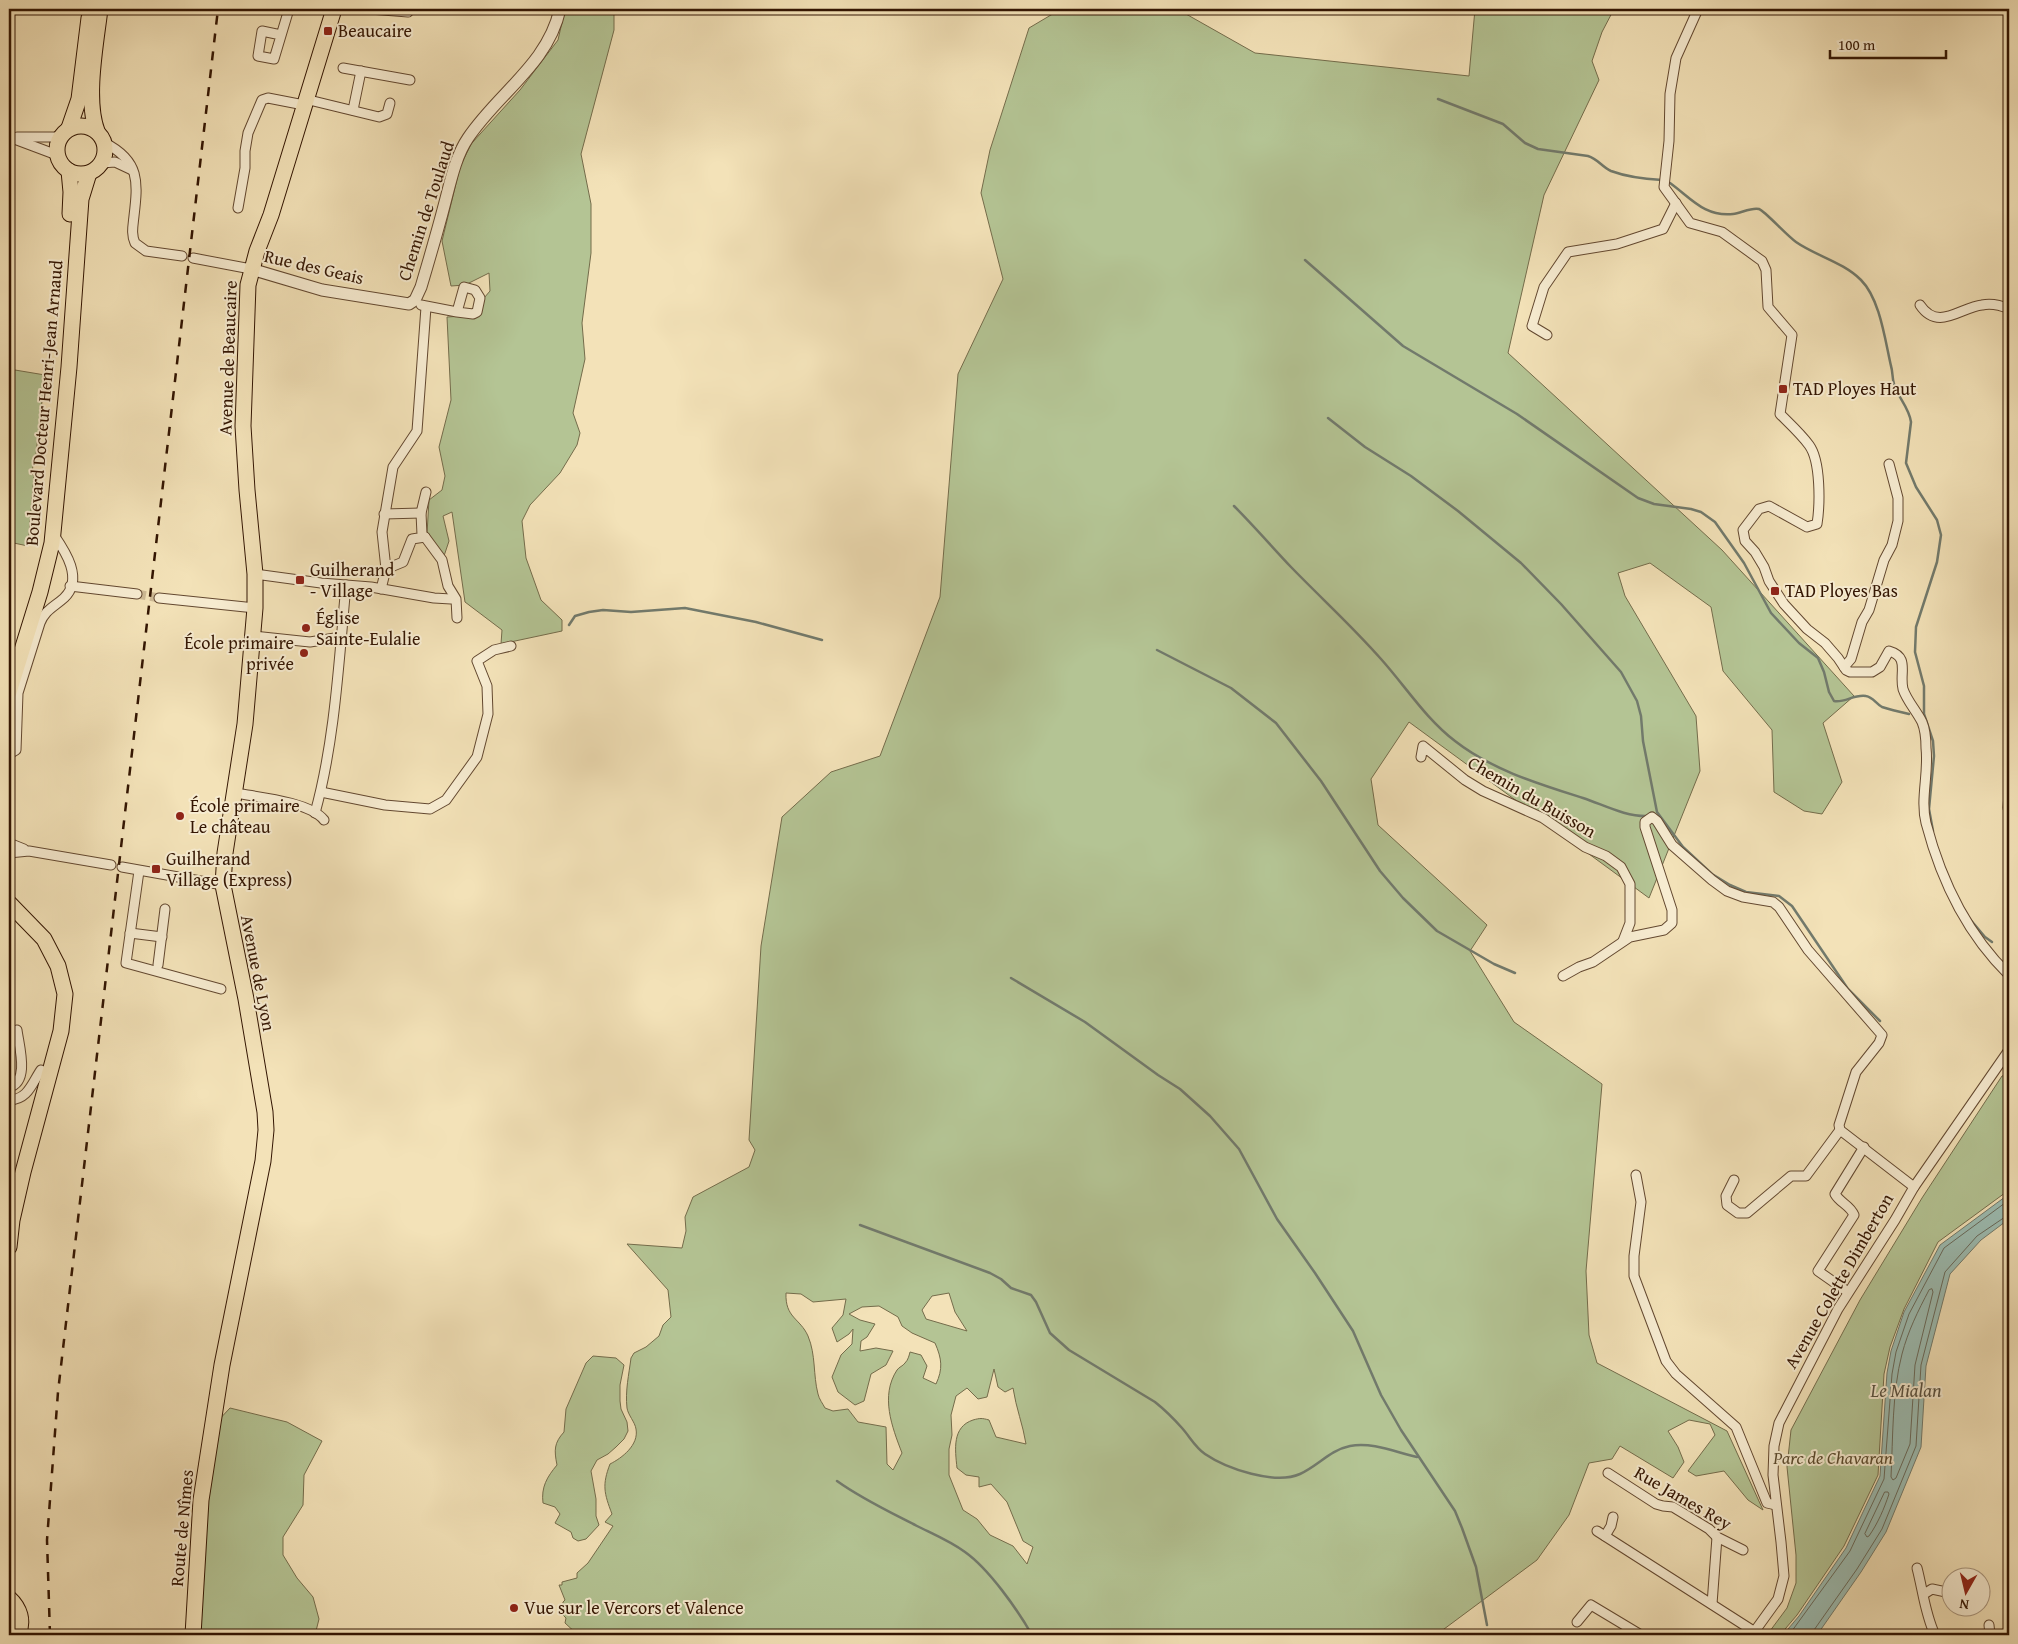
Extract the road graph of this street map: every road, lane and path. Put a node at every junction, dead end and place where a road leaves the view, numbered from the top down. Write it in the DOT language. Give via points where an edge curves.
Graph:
graph roads {
  1 [pos="90,9"];
  2 [pos="100,9"];
  3 [pos="289,9"];
  4 [pos="326,9"];
  5 [pos="334,9"];
  6 [pos="370,9"];
  7 [pos="385,9"];
  8 [pos="408,9"];
  9 [pos="560,9"];
  10 [pos="1698,9"];
  11 [pos="281,34"];
  12 [pos="343,68"];
  13 [pos="361,71"];
  14 [pos="410,80"];
  15 [pos="310,83"];
  16 [pos="305,102"];
  17 [pos="390,103"];
  18 [pos="353,110"];
  19 [pos="65,132"];
  20 [pos="9,137"];
  21 [pos="101,137"];
  22 [pos="57,156"];
  23 [pos="102,163"];
  24 [pos="133,170"];
  25 [pos="69,171"];
  26 [pos="90,173"];
  27 [pos="1676,203"];
  28 [pos="238,208"];
  29 [pos="182,256"];
  30 [pos="193,258"];
  31 [pos="251,269"];
  32 [pos="411,302"];
  33 [pos="1920,305"];
  34 [pos="426,307"];
  35 [pos="2009,308"];
  36 [pos="457,312"];
  37 [pos="1547,335"];
  38 [pos="1889,464"];
  39 [pos="426,492"];
  40 [pos="422,513"];
  41 [pos="384,514"];
  42 [pos="53,534"];
  43 [pos="425,537"];
  44 [pos="386,568"];
  45 [pos="255,574"];
  46 [pos="346,585"];
  47 [pos="70,586"];
  48 [pos="381,589"];
  49 [pos="137,594"];
  50 [pos="160,598"];
  51 [pos="454,598"];
  52 [pos="255,611"];
  53 [pos="457,618"];
  54 [pos="253,636"];
  55 [pos="341,637"];
  56 [pos="510,646"];
  57 [pos="9,662"];
  58 [pos="1844,666"];
  59 [pos="9,692"];
  60 [pos="9,754"];
  61 [pos="1421,756"];
  62 [pos="321,792"];
  63 [pos="235,793"];
  64 [pos="2009,794"];
  65 [pos="2008,808"];
  66 [pos="315,813"];
  67 [pos="324,820"];
  68 [pos="9,842"];
  69 [pos="29,851"];
  70 [pos="9,853"];
  71 [pos="111,865"];
  72 [pos="122,867"];
  73 [pos="139,871"];
  74 [pos="223,885"];
  75 [pos="9,902"];
  76 [pos="165,909"];
  77 [pos="9,918"];
  78 [pos="130,932"];
  79 [pos="162,937"];
  80 [pos="1622,943"];
  81 [pos="158,965"];
  82 [pos="2009,974"];
  83 [pos="1563,976"];
  84 [pos="221,989"];
  85 [pos="17,1030"];
  86 [pos="2009,1050"];
  87 [pos="41,1070"];
  88 [pos="9,1087"];
  89 [pos="9,1100"];
  90 [pos="1840,1130"];
  91 [pos="1864,1147"];
  92 [pos="1636,1176"];
  93 [pos="1734,1180"];
  94 [pos="1914,1187"];
  95 [pos="9,1189"];
  96 [pos="9,1247"];
  97 [pos="1848,1292"];
  98 [pos="214,1425"];
  99 [pos="1608,1473"];
  100 [pos="1776,1505"];
  101 [pos="1613,1517"];
  102 [pos="1718,1537"];
  103 [pos="1743,1550"];
  104 [pos="1917,1568"];
  105 [pos="1940,1591"];
  106 [pos="1924,1594"];
  107 [pos="9,1598"];
  108 [pos="1712,1604"];
  109 [pos="1577,1622"];
  110 [pos="1989,1625"];
  111 [pos="1753,1634"];
  112 [pos="18,1635"];
  113 [pos="193,1635"];
  114 [pos="1641,1635"];
  115 [pos="1935,1635"];
  116 [pos="1990,1635"];
  1 -- 19 [label="main road" via="79,99"];
  2 -- 21 [label="main road" via="92,111"];
  3 -- 11 [label="street"];
  4 -- 15 [label="main road, Avenue de Beaucaire" via="315,48"];
  5 -- 15 [label="main road, Avenue de Beaucaire"];
  6 -- 7 [label="street"];
  7 -- 8 [label="street" via="408,12"];
  9 -- 32 [label="street, Chemin de Toulaud" via="546,45 530,68 468,138 458,161 421,287"];
  10 -- 27 [label="street" via="1676,58 1670,94 1664,187"];
  12 -- 13 [label="street"];
  13 -- 14 [label="street"];
  13 -- 18 [label="street"];
  15 -- 16 [label="main road, Avenue de Beaucaire"];
  16 -- 18 [label="street"];
  16 -- 28 [label="street" via="262,100 248,133"];
  16 -- 31 [label="main road, Avenue de Beaucaire"];
  17 -- 18 [label="street" via="387,114 379,117"];
  19 -- 20 [label="street"];
  19 -- 21 [label="main road" via="84,125"];
  19 -- 22 [label="main road"];
  20 -- 22 [label="street"];
  21 -- 23 [label="main road" via="106,150"];
  21 -- 24 [label="street" via="125,156"];
  22 -- 25 [label="main road"];
  23 -- 24 [label="street" via="115,162"];
  23 -- 26 [label="main road"];
  24 -- 29 [label="street" via="137,186 132,231 135,243 146,250"];
  25 -- 26 [label="main road"];
  25 -- 57 [label="main road, Boulevard Docteur Henri-Jean Arnaud" via="72,192 63,330 43,541 40,562"];
  26 -- 42 [label="main road, Boulevard Docteur Henri-Jean Arnaud" via="81,198"];
  27 -- 37 [label="street" via="1663,229 1617,244 1568,252 1544,287 1532,326"];
  27 -- 58 [label="street" via="1690,223 1722,232 1762,261 1766,270 1768,307 1792,335 1780,414 1811,446 1820,506 1817,524 1807,527 1769,506 1759,509 1743,530 1745,542 1764,566 1769,581 1784,604"];
  30 -- 31 [label="street"];
  31 -- 32 [label="street, Rue des Geais" via="322,290"];
  31 -- 45 [label="main road, Avenue de Beaucaire" via="243,426"];
  32 -- 34 [label="street, Rue des Geais"];
  33 -- 35 [label="street" via="1936,318 1960,314 1980,305 1998,304"];
  34 -- 36 [label="street, Rue des Geais"];
  34 -- 41 [label="street" via="417,432 393,467"];
  38 -- 58 [label="street" via="1898,498 1898,521 1851,659"];
  39 -- 40 [label="street"];
  40 -- 41 [label="street"];
  40 -- 43 [label="street" via="422,534"];
  41 -- 44 [label="street" via="382,532"];
  42 -- 47 [label="street" via="72,564"];
  42 -- 59 [label="main road, Boulevard Docteur Henri-Jean Arnaud" via="45,575"];
  43 -- 44 [label="street" via="412,539 403,562"];
  43 -- 51 [label="street" via="442,560"];
  44 -- 48 [label="street"];
  45 -- 46 [label="street"];
  45 -- 52 [label="main road, Avenue de Beaucaire"];
  46 -- 48 [label="street"];
  46 -- 55 [label="street"];
  47 -- 49 [label="street"];
  47 -- 60 [label="street" via="64,598 50,607 40,623 18,693 16,750"];
  48 -- 51 [label="street"];
  50 -- 52 [label="street"];
  51 -- 53 [label="street"];
  52 -- 54 [label="main road, Avenue de Lyon"];
  54 -- 55 [label="street" via="310,642"];
  54 -- 63 [label="main road, Avenue de Lyon"];
  55 -- 62 [label="street"];
  56 -- 62 [label="street" via="494,650 477,660 487,686 488,714 478,757 446,800 430,809 385,805"];
  58 -- 82 [label="street" via="1850,672 1872,672 1880,667 1889,651 1903,660 1903,687 1922,723 1927,772 1923,809 1935,852 1958,906 1980,941"];
  61 -- 80 [label="street, Chemin du Buisson" via="1423,746 1482,791 1543,818 1621,867 1630,884 1630,922"];
  62 -- 66 [label="street"];
  63 -- 66 [label="street" via="308,808"];
  63 -- 74 [label="main road, Avenue de Lyon"];
  64 -- 65 [label="street"];
  66 -- 67 [label="street"];
  68 -- 69 [label="street"];
  69 -- 70 [label="street"];
  69 -- 71 [label="street"];
  72 -- 73 [label="street"];
  73 -- 74 [label="street"];
  73 -- 78 [label="street"];
  74 -- 98 [label="main road, Avenue de Lyon" via="246,999 266,1130 263,1161 222,1364"];
  75 -- 96 [label="main road" via="44,939 58,966 65,994 61,1031 21,1180"];
  76 -- 79 [label="street"];
  77 -- 87 [label="main road" via="35,944 48,967 55,993 54,1017"];
  78 -- 79 [label="street"];
  78 -- 84 [label="street" via="126,963"];
  79 -- 81 [label="street"];
  80 -- 83 [label="street"];
  80 -- 90 [label="street" via="1630,937 1664,930 1672,923 1672,910 1646,827 1646,822 1652,817 1672,845 1727,891 1773,902 1779,907 1808,950 1882,1035 1856,1072 1838,1125"];
  85 -- 88 [label="street" via="21,1075 16,1084"];
  86 -- 94 [label="street, Avenue Colette Dimberton"];
  87 -- 89 [label="street" via="26,1094"];
  87 -- 95 [label="main road"];
  90 -- 91 [label="street"];
  90 -- 93 [label="street" via="1806,1176 1791,1176 1747,1213 1738,1213 1727,1205 1726,1196"];
  91 -- 94 [label="street"];
  91 -- 97 [label="street" via="1835,1194 1852,1209 1854,1215 1818,1272"];
  92 -- 100 [label="street" via="1642,1202 1634,1276 1666,1362 1736,1427 1767,1503"];
  94 -- 97 [label="street, Avenue Colette Dimberton"];
  97 -- 100 [label="street, Avenue Colette Dimberton" via="1779,1423 1772,1460"];
  98 -- 113 [label="main road, Route de Nîmes" via="201,1500"];
  99 -- 102 [label="street, Rue James Rey" via="1656,1504 1673,1507"];
  100 -- 111 [label="street, Avenue Colette Dimberton" via="1784,1564 1782,1589"];
  101 -- 108 [label="street" via="1611,1526 1601,1534"];
  102 -- 103 [label="street, Rue James Rey"];
  102 -- 108 [label="street"];
  104 -- 106 [label="street"];
  105 -- 106 [label="street" via="1932,1589"];
  106 -- 115 [label="street" via="1926,1615"];
  107 -- 112 [label="main road" via="20,1616"];
  108 -- 111 [label="street"];
  109 -- 114 [label="street" via="1591,1604"];
  110 -- 116 [label="street"];
}
